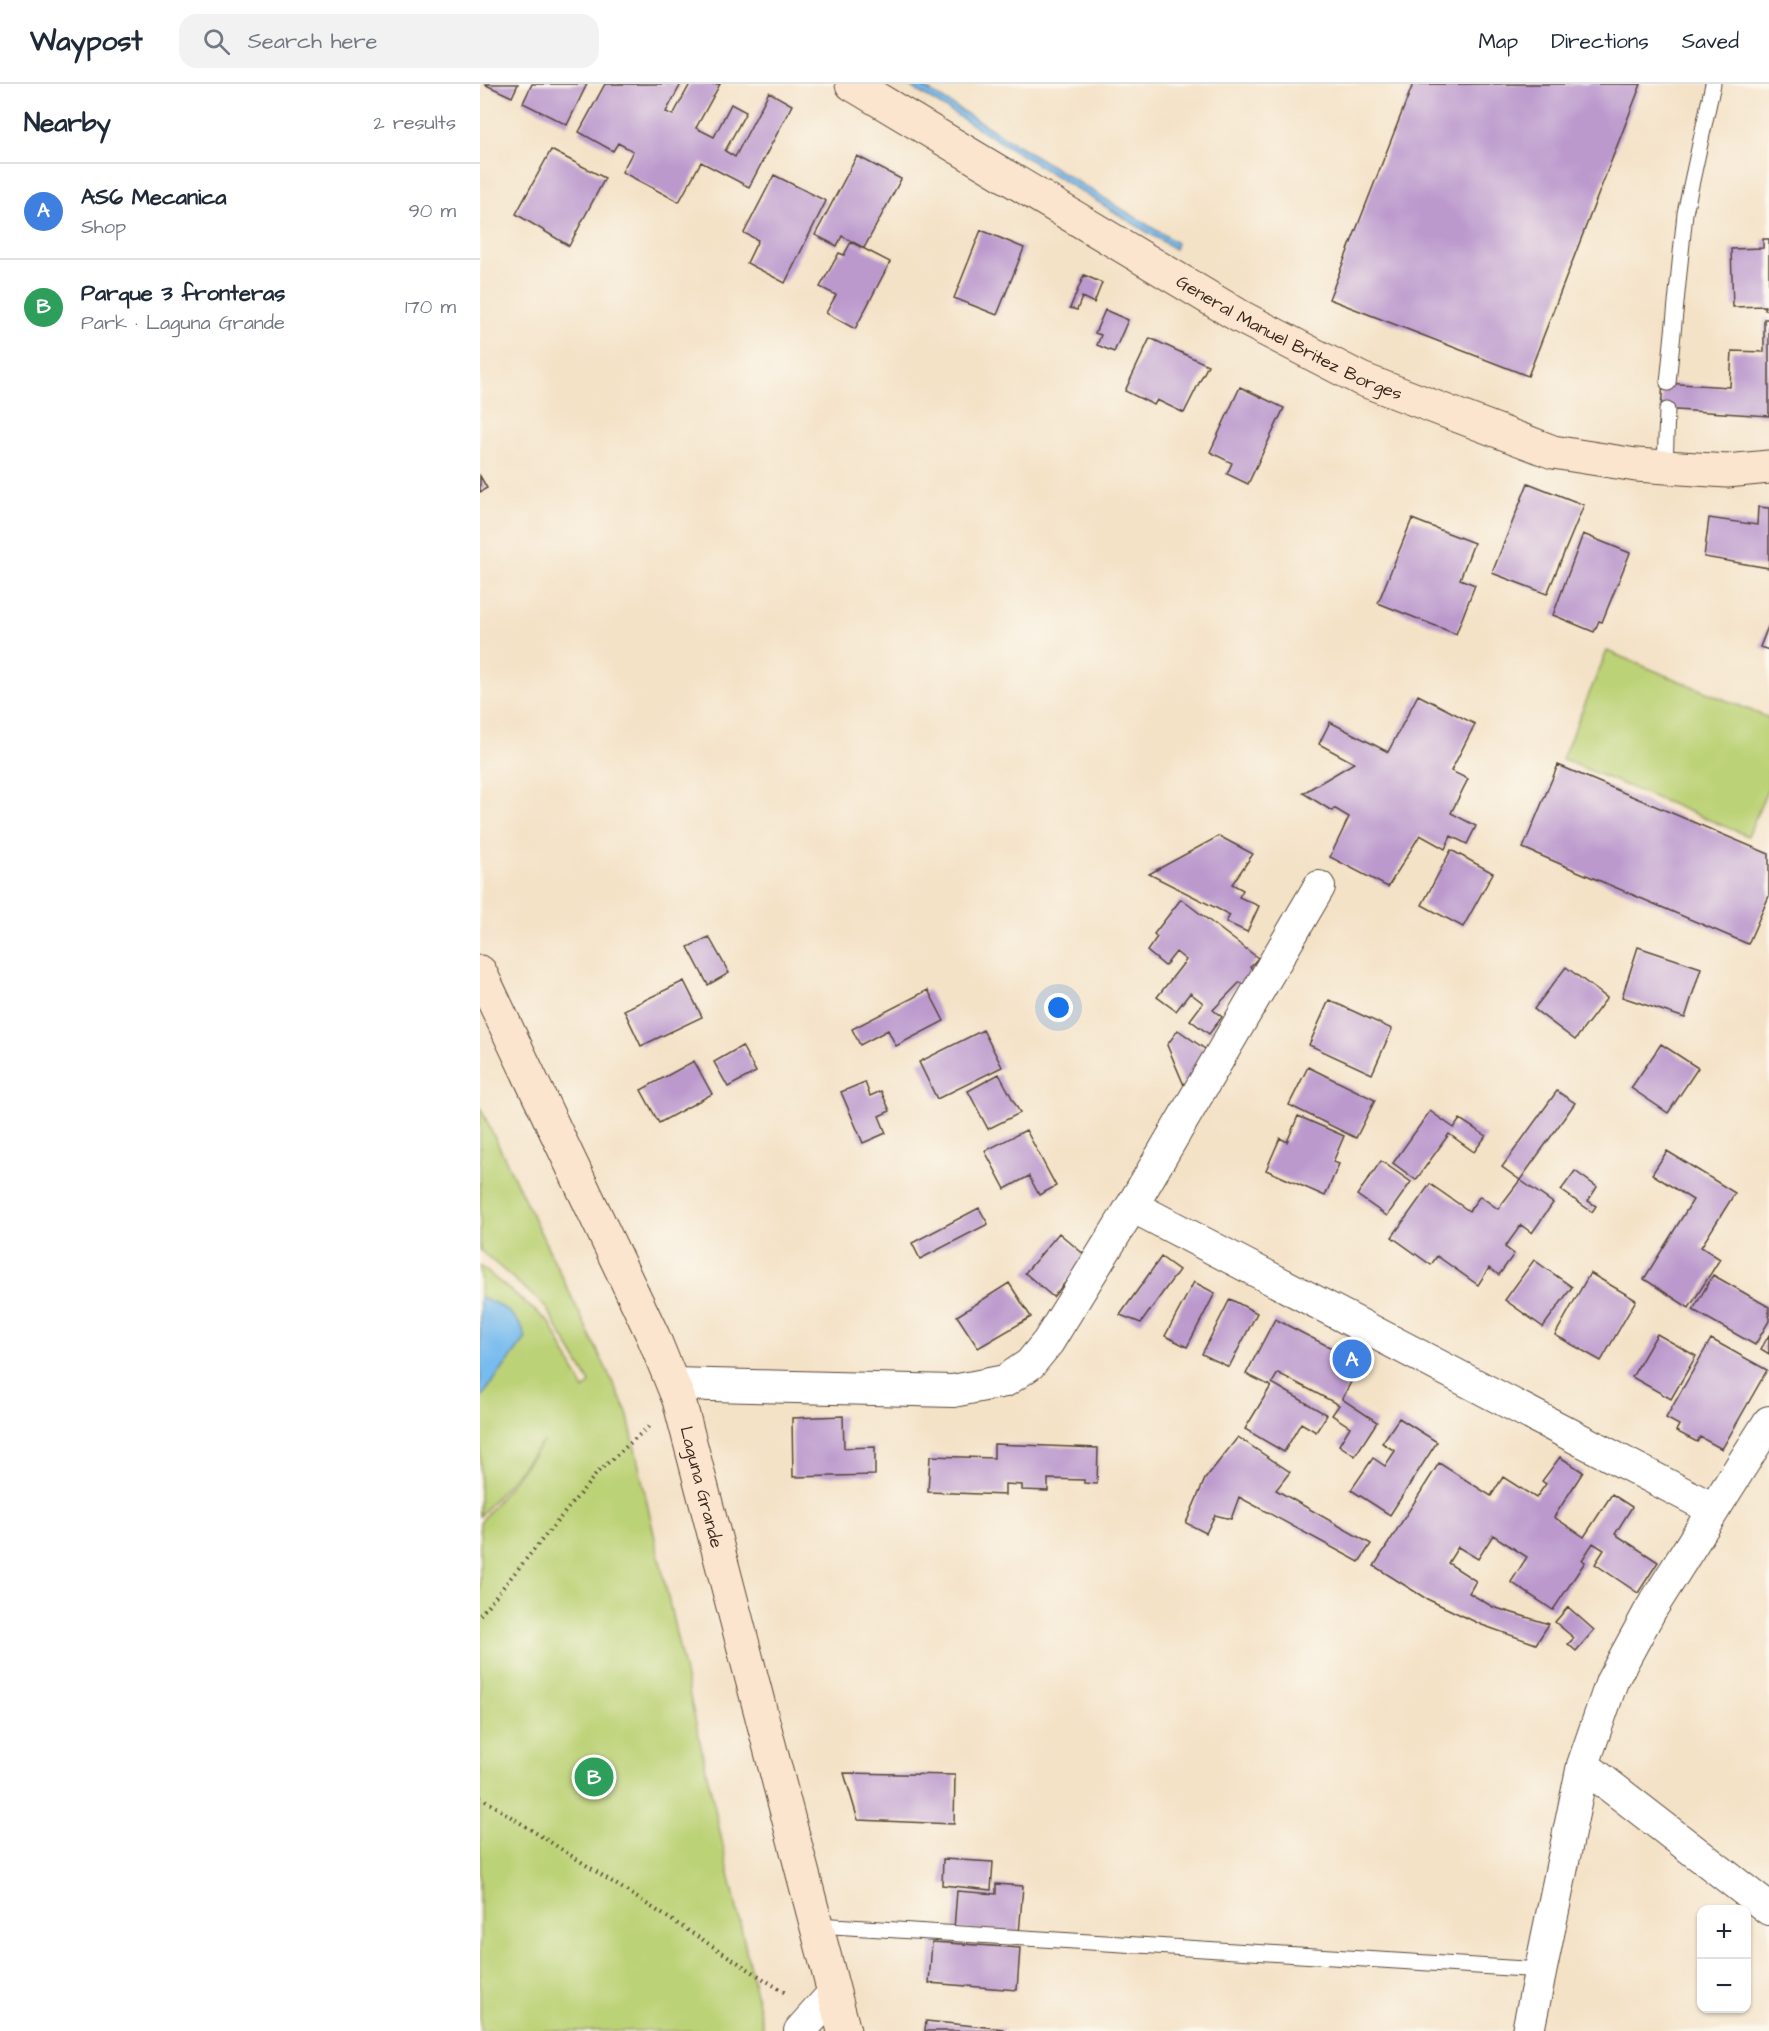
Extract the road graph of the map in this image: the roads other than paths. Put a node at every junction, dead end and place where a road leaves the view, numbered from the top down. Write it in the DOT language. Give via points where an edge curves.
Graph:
graph roads {
  1 [pos="852,84"];
  2 [pos="1713,84"];
  3 [pos="1668,383"];
  4 [pos="1667,410"];
  5 [pos="1665,467"];
  6 [pos="1769,467"];
  7 [pos="1319,887"];
  8 [pos="480,972"];
  9 [pos="1132,1206"];
  10 [pos="676,1392"];
  11 [pos="1769,1422"];
  12 [pos="1713,1509"];
  13 [pos="1583,1765"];
  14 [pos="1769,1909"];
  15 [pos="817,1925"];
  16 [pos="1540,1970"];
  17 [pos="817,2012"];
  18 [pos="844,2031"];
  19 [pos="1528,2031"];
  1 -- 5 [label="main road, General Manuel Britez Borges" via="1241,318 1361,379 1553,452"];
  2 -- 3 [label="lane" via="1685,213"];
  4 -- 5 [label="lane"];
  5 -- 6 [label="main road, General Manuel Britez Borges" via="1727,471"];
  7 -- 9 [label="street"];
  8 -- 10 [label="main road, Laguna Grande"];
  9 -- 10 [label="street" via="1048,1342 1030,1364 1005,1381 952,1391"];
  9 -- 12 [label="street"];
  10 -- 15 [label="main road, Laguna Grande"];
  11 -- 12 [label="street"];
  12 -- 13 [label="street" via="1651,1609 1612,1682"];
  13 -- 14 [label="street"];
  13 -- 16 [label="street"];
  15 -- 16 [label="lane"];
  15 -- 17 [label="main road, Laguna Grande"];
  16 -- 19 [label="street"];
  17 -- 18 [label="main road, Laguna Grande"];
}
